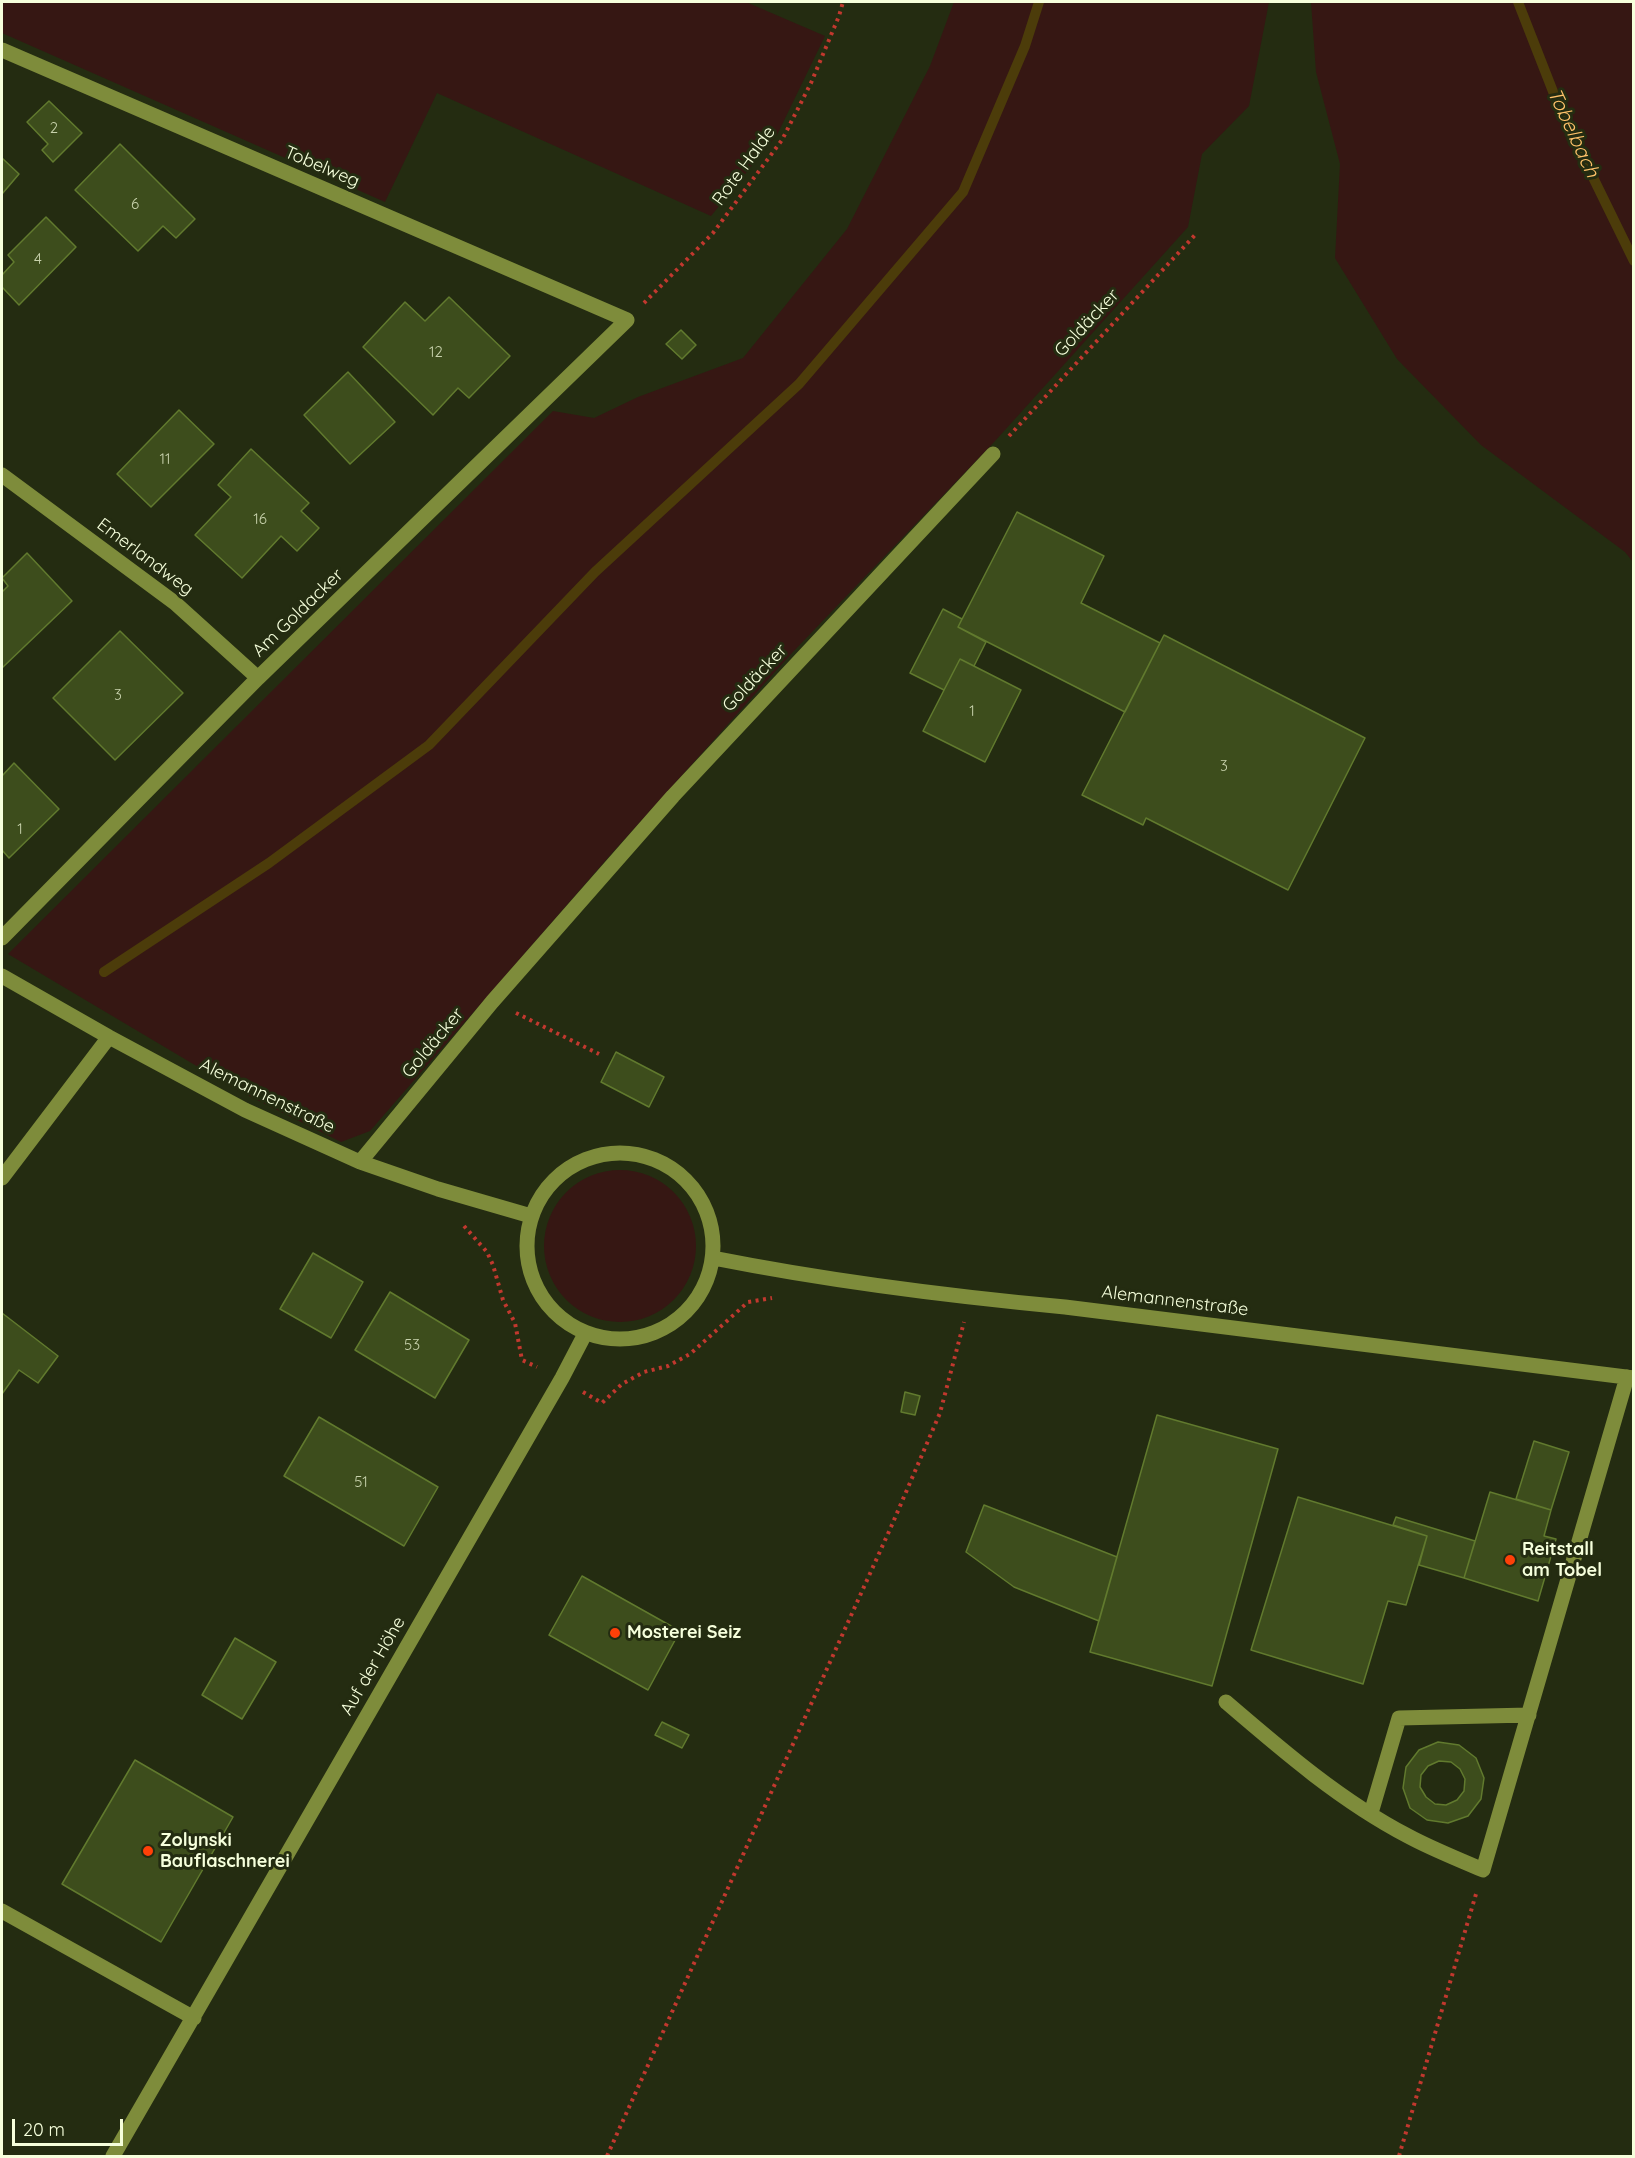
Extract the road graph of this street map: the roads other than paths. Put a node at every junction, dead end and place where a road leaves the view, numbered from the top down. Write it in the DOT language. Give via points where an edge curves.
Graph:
graph roads {
  1 [pos="2,50"];
  2 [pos="627,320"];
  3 [pos="993,454"];
  4 [pos="2,475"];
  5 [pos="258,678"];
  6 [pos="2,938"];
  7 [pos="2,976"];
  8 [pos="109,1037"];
  9 [pos="360,1162"];
  10 [pos="2,1178"];
  11 [pos="531,1216"];
  12 [pos="713,1258"];
  13 [pos="585,1334"];
  14 [pos="1630,1378"];
  15 [pos="1226,1702"];
  16 [pos="1529,1715"];
  17 [pos="1371,1813"];
  18 [pos="2,1911"];
  19 [pos="194,2018"];
  20 [pos="113,2157"];
  1 -- 2 [label="street, Tobelweg"];
  2 -- 5 [label="street, Am Goldacker"];
  3 -- 9 [label="street, Goldäcker" via="673,796 492,1002"];
  4 -- 5 [label="street, Emerlandweg" via="175,603"];
  5 -- 6 [label="street, Am Goldacker"];
  7 -- 8 [label="street, Alemannenstraße"];
  8 -- 9 [label="street, Alemannenstraße" via="245,1110"];
  8 -- 10 [label="street"];
  9 -- 11 [label="street, Alemannenstraße"];
  11 -- 12 [label="street" via="539,1198 566,1170 602,1155 641,1155 676,1172 696,1193 710,1220"];
  11 -- 13 [label="street" via="526,1256 539,1295 551,1311"];
  12 -- 13 [label="street" via="698,1298 667,1327 627,1340"];
  12 -- 14 [label="street, Alemannenstraße" via="970,1298"];
  13 -- 19 [label="street, Auf der Höhe"];
  14 -- 16 [label="street"];
  15 -- 17 [label="street" via="1284,1752"];
  16 -- 17 [label="street" via="1399,1718"];
  16 -- 17 [label="street" via="1483,1870 1407,1836"];
  18 -- 19 [label="street"];
  19 -- 20 [label="street, Auf der Höhe"];
}
